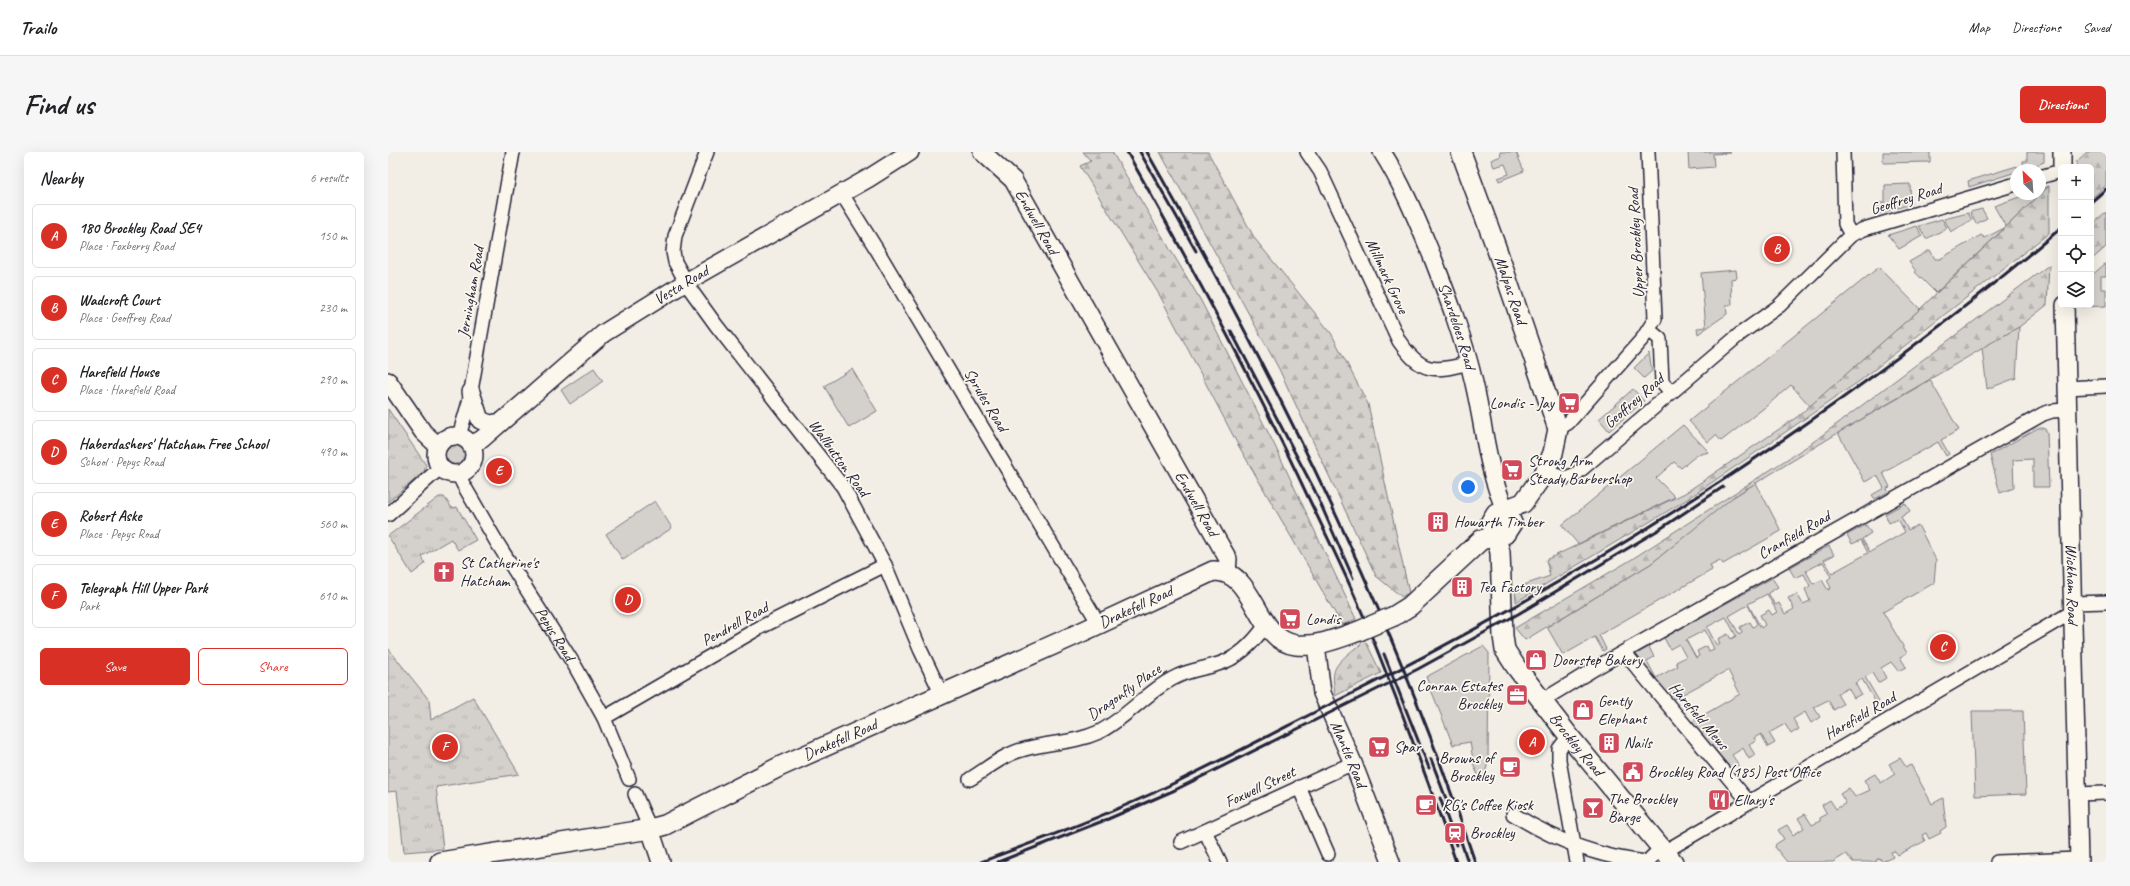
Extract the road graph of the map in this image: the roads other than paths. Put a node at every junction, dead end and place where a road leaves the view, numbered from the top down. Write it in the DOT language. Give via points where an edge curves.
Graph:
graph roads {
  1 [pos="513,152"];
  2 [pos="707,152"];
  3 [pos="982,152"];
  4 [pos="1307,152"];
  5 [pos="1382,152"];
  6 [pos="1461,152"];
  7 [pos="1648,152"];
  8 [pos="1843,152"];
  9 [pos="2062,152"];
  10 [pos="900,154"];
  11 [pos="2062,164"];
  12 [pos="2058,172"];
  13 [pos="2046,175"];
  14 [pos="2010,186"];
  15 [pos="842,194"];
  16 [pos="1851,236"];
  17 [pos="686,282"];
  18 [pos="2065,308"];
  19 [pos="1649,330"];
  20 [pos="1470,363"];
  21 [pos="388,381"];
  22 [pos="2106,386"];
  23 [pos="2066,388"];
  24 [pos="1670,391"];
  25 [pos="471,392"];
  26 [pos="2066,410"];
  27 [pos="500,422"];
  28 [pos="1558,429"];
  29 [pos="465,441"];
  30 [pos="438,446"];
  31 [pos="441,467"];
  32 [pos="1545,472"];
  33 [pos="458,473"];
  34 [pos="1505,509"];
  35 [pos="388,515"];
  36 [pos="1495,538"];
  37 [pos="886,565"];
  38 [pos="1227,572"];
  39 [pos="2106,602"];
  40 [pos="2073,607"];
  41 [pos="1099,624"];
  42 [pos="1266,625"];
  43 [pos="1316,644"];
  44 [pos="1624,652"];
  45 [pos="942,695"];
  46 [pos="1542,700"];
  47 [pos="604,718"];
  48 [pos="1569,736"];
  49 [pos="1353,763"];
  50 [pos="629,779"];
  51 [pos="970,779"];
  52 [pos="1300,787"];
  53 [pos="2106,793"];
  54 [pos="635,794"];
  55 [pos="2076,794"];
  56 [pos="1748,802"];
  57 [pos="1513,814"];
  58 [pos="650,829"];
  59 [pos="1205,830"];
  60 [pos="1181,842"];
  61 [pos="1574,844"];
  62 [pos="1328,854"];
  63 [pos="1668,857"];
  64 [pos="2079,861"];
  65 [pos="440,862"];
  66 [pos="661,862"];
  67 [pos="1220,862"];
  68 [pos="1391,862"];
  69 [pos="1577,862"];
  70 [pos="1997,862"];
  1 -- 25 [label="street, Jerningham Road"];
  2 -- 17 [label="street, Wallbutton Road" via="673,243 675,262"];
  3 -- 38 [label="street, Endwell Road" via="1013,180 1228,558"];
  4 -- 20 [label="street, Millmark Grove" via="1320,171 1399,341 1407,353 1418,363 1429,368 1443,369"];
  5 -- 20 [label="street, Shardeloes Road" via="1412,207"];
  6 -- 28 [label="main road, Malpas Road"];
  7 -- 19 [label="street, Upper Brockley Road" via="1656,304 1655,319"];
  8 -- 16 [label="street" via="1845,224"];
  9 -- 11 [label="street"];
  10 -- 15 [label="street, Vesta Road"];
  12 -- 13 [label="street"];
  14 -- 16 [label="street, Geoffrey Road" via="1864,229"];
  15 -- 17 [label="street, Vesta Road"];
  15 -- 41 [label="street, Sprules Road"];
  16 -- 24 [label="street, Geoffrey Road" via="1817,267 1773,300 1740,334"];
  17 -- 27 [label="street, Vesta Road" via="604,333"];
  17 -- 37 [label="street, Wallbutton Road" via="716,325 843,487"];
  18 -- 23 [label="street, Wickham Road"];
  19 -- 24 [label="street" via="1660,339 1662,382"];
  19 -- 28 [label="street, Upper Brockley Road" via="1568,423"];
  20 -- 34 [label="street, Shardeloes Road" via="1494,484"];
  21 -- 30 [label="street" via="423,432"];
  22 -- 23 [label="street"];
  23 -- 26 [label="street, Wickham Road"];
  24 -- 32 [label="street, Geoffrey Road" via="1576,474 1566,478"];
  25 -- 27 [label="street" via="480,420 490,424"];
  25 -- 29 [label="street, Jerningham Road"];
  26 -- 40 [label="street, Wickham Road"];
  26 -- 44 [label="street, Cranfield Road" via="2043,414"];
  27 -- 29 [label="street, Vesta Road" via="482,439"];
  28 -- 32 [label="main road" via="1553,453"];
  29 -- 30 [label="street" via="450,437 442,440"];
  29 -- 33 [label="street" via="474,458 471,464"];
  30 -- 31 [label="street" via="436,456"];
  31 -- 33 [label="street" via="451,473"];
  31 -- 35 [label="street"];
  32 -- 34 [label="main road" via="1523,503"];
  33 -- 47 [label="street, Pepys Road" via="496,541 575,666"];
  34 -- 36 [label="main road, Shardeloes Road" via="1512,522 1506,534"];
  36 -- 43 [label="main road, bridge" via="1482,540 1410,606 1394,616 1359,631"];
  36 -- 46 [label="main road, Brockley Road" via="1500,552 1505,650"];
  37 -- 45 [label="street, Wallbutton Road" via="920,649"];
  37 -- 47 [label="street, Pendrell Road" via="759,628"];
  38 -- 41 [label="main road, Drakefell Road" via="1213,571"];
  38 -- 42 [label="main road" via="1239,581"];
  39 -- 40 [label="street, Harefield Road"];
  40 -- 55 [label="street, Wickham Road"];
  40 -- 56 [label="street, Harefield Road"];
  41 -- 45 [label="main road, Drakefell Road"];
  42 -- 43 [label="main road" via="1279,638 1295,645"];
  42 -- 51 [label="street, Dragonfly Place" via="1237,657 1170,680 1108,727 1085,737 1015,752"];
  43 -- 49 [label="street, Mantle Road" via="1322,693"];
  44 -- 46 [label="street, Cranfield Road"];
  44 -- 56 [label="street, Harefield Mews"];
  45 -- 58 [label="main road, Drakefell Road" via="781,766 665,825"];
  46 -- 48 [label="main road, Brockley Road"];
  47 -- 50 [label="street, Pepys Road"];
  48 -- 61 [label="street" via="1559,749 1559,760"];
  48 -- 63 [label="main road, Brockley Road"];
  49 -- 52 [label="street, Foxwell Street"];
  49 -- 68 [label="street, Mantle Road"];
  52 -- 59 [label="street, Foxwell Street"];
  52 -- 62 [label="street"];
  53 -- 55 [label="street"];
  54 -- 58 [label="street"];
  55 -- 64 [label="street, Wickham Road"];
  56 -- 63 [label="street, Harefield Road"];
  57 -- 61 [label="street, Harefield Road" via="1535,828"];
  58 -- 65 [label="main road, Drakefell Road"];
  58 -- 66 [label="street"];
  59 -- 60 [label="street, Foxwell Street"];
  59 -- 67 [label="street"];
  61 -- 63 [label="street, Harefield Road" via="1594,851 1647,862 1654,856"];
  61 -- 69 [label="street"];
  64 -- 70 [label="street"];
}
